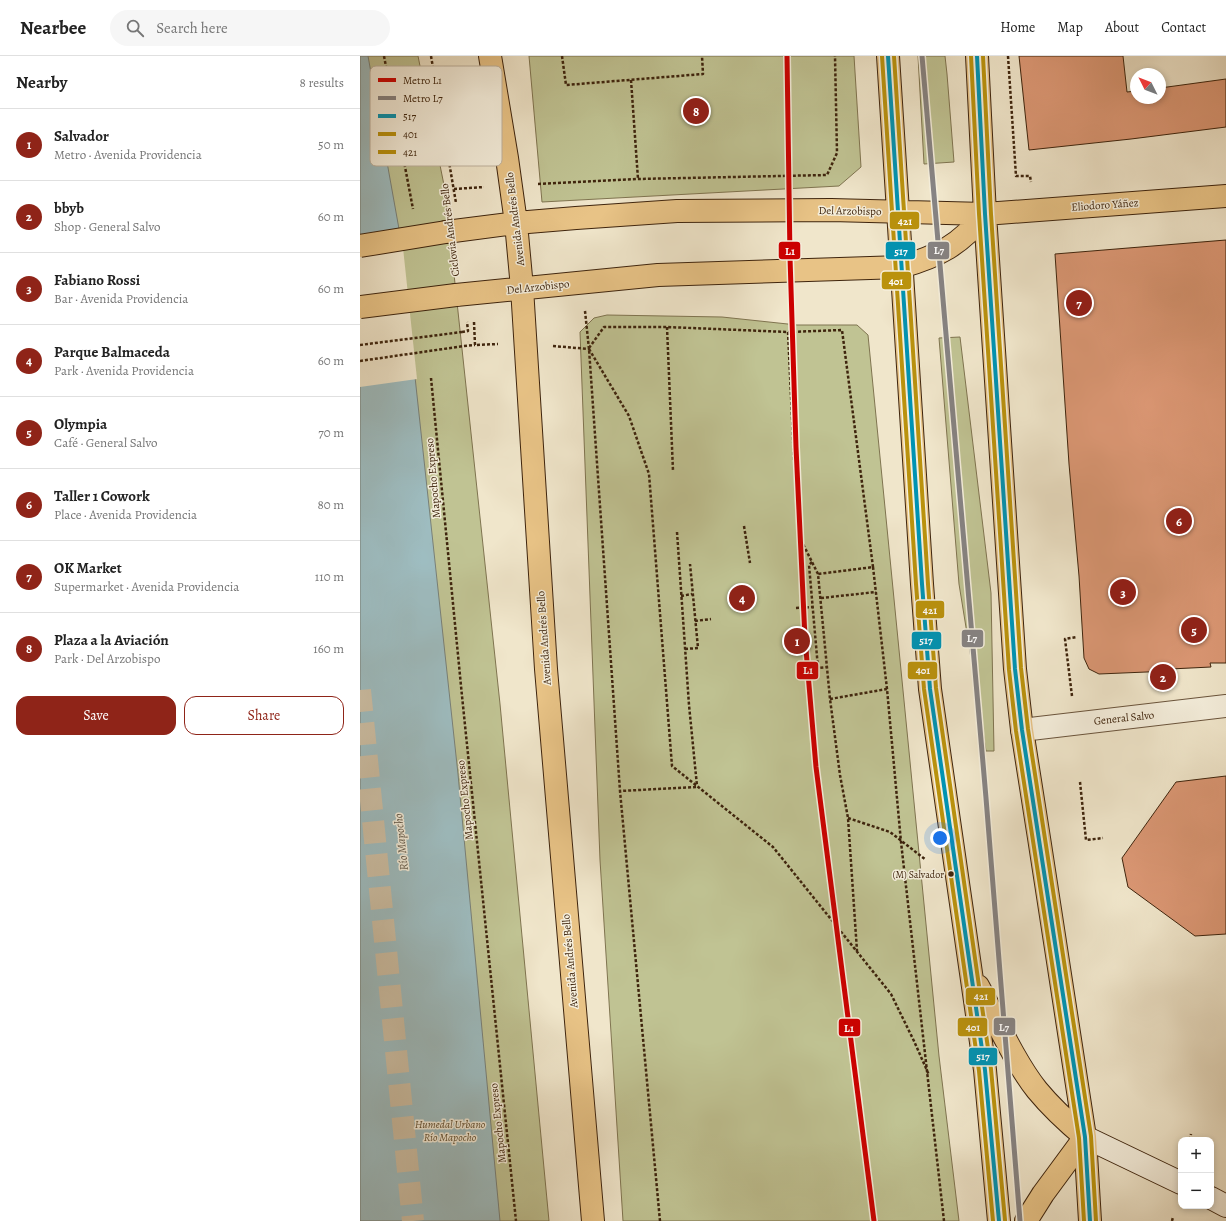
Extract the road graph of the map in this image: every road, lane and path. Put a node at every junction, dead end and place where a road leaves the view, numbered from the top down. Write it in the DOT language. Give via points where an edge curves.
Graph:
graph roads {
  1 [pos="384,56"];
  2 [pos="431,56"];
  3 [pos="490,56"];
  4 [pos="562,56"];
  5 [pos="702,56"];
  6 [pos="835,56"];
  7 [pos="888,56"];
  8 [pos="977,56"];
  9 [pos="1008,56"];
  10 [pos="386,66"];
  11 [pos="433,66"];
  12 [pos="492,66"];
  13 [pos="631,80"];
  14 [pos="502,130"];
  15 [pos="404,166"];
  16 [pos="450,166"];
  17 [pos="638,179"];
  18 [pos="511,185"];
  19 [pos="454,189"];
  20 [pos="1226,196"];
  21 [pos="1035,210"];
  22 [pos="897,212"];
  23 [pos="413,213"];
  24 [pos="985,214"];
  25 [pos="516,223"];
  26 [pos="453,231"];
  27 [pos="360,246"];
  28 [pos="901,267"];
  29 [pos="522,288"];
  30 [pos="461,294"];
  31 [pos="360,307"];
  32 [pos="667,327"];
  33 [pos="788,332"];
  34 [pos="360,345"];
  35 [pos="475,345"];
  36 [pos="589,349"];
  37 [pos="360,361"];
  38 [pos="431,378"];
  39 [pos="794,460"];
  40 [pos="672,471"];
  41 [pos="800,520"];
  42 [pos="744,526"];
  43 [pos="677,532"];
  44 [pos="812,562"];
  45 [pos="750,563"];
  46 [pos="690,564"];
  47 [pos="873,567"];
  48 [pos="818,574"];
  49 [pos="876,592"];
  50 [pos="692,594"];
  51 [pos="681,596"];
  52 [pos="820,598"];
  53 [pos="814,607"];
  54 [pos="796,608"];
  55 [pos="711,619"];
  56 [pos="695,621"];
  57 [pos="1077,637"];
  58 [pos="685,649"];
  59 [pos="827,667"];
  60 [pos="887,689"];
  61 [pos="830,699"];
  62 [pos="1072,699"];
  63 [pos="1226,706"];
  64 [pos="1022,730"];
  65 [pos="1080,782"];
  66 [pos="697,787"];
  67 [pos="620,791"];
  68 [pos="848,818"];
  69 [pos="1102,838"];
  70 [pos="902,842"];
  71 [pos="958,886"];
  72 [pos="857,951"];
  73 [pos="971,973"];
  74 [pos="928,1075"];
  75 [pos="1191,1134"];
  76 [pos="1085,1137"];
  77 [pos="1190,1137"];
  78 [pos="1178,1182"];
  79 [pos="1214,1200"];
  80 [pos="1226,1206"];
  81 [pos="1173,1217"];
  82 [pos="516,1221"];
  83 [pos="593,1221"];
  84 [pos="660,1221"];
  85 [pos="944,1221"];
  86 [pos="999,1221"];
  87 [pos="1026,1221"];
  88 [pos="1090,1221"];
  89 [pos="1172,1221"];
  1 -- 10 [label="path"];
  2 -- 11 [label="path, Ciclovía Andrés Bello"];
  3 -- 12 [label="main road, Avenida Andrés Bello"];
  4 -- 13 [label="path" via="566,85"];
  5 -- 13 [label="path" via="703,74"];
  6 -- 17 [label="path" via="837,153 827,175"];
  7 -- 22 [label="main road"];
  8 -- 24 [label="main road"];
  9 -- 21 [label="path" via="1016,176 1030,176"];
  13 -- 17 [label="path"];
  14 -- 18 [label="main road, Avenida Andrés Bello"];
  15 -- 23 [label="path"];
  16 -- 19 [label="path, Ciclovía Andrés Bello"];
  17 -- 18 [label="path"];
  18 -- 19 [label="path"];
  18 -- 25 [label="main road, Avenida Andrés Bello"];
  19 -- 26 [label="path, Ciclovía Andrés Bello"];
  20 -- 21 [label="main road, Eliodoro Yáñez"];
  21 -- 24 [label="main road, Eliodoro Yáñez"];
  22 -- 24 [label="main road, Del Arzobispo"];
  22 -- 25 [label="main road, Del Arzobispo" via="677,211"];
  22 -- 28 [label="main road"];
  24 -- 28 [label="main road, Del Arzobispo" via="974,228 946,250 924,261"];
  24 -- 64 [label="main road" via="1015,669"];
  25 -- 26 [label="main road, Del Arzobispo"];
  25 -- 29 [label="main road, Avenida Andrés Bello"];
  26 -- 27 [label="main road, Del Arzobispo, bridge"];
  28 -- 29 [label="main road, Del Arzobispo" via="658,275"];
  28 -- 71 [label="main road" via="930,689"];
  29 -- 30 [label="main road, Del Arzobispo"];
  29 -- 83 [label="main road, Avenida Andrés Bello" via="546,669"];
  30 -- 31 [label="main road, Del Arzobispo, bridge"];
  30 -- 34 [label="path, bridge" via="468,331"];
  32 -- 33 [label="path"];
  32 -- 36 [label="path" via="604,326"];
  32 -- 40 [label="path"];
  33 -- 39 [label="path"];
  33 -- 47 [label="path" via="842,330"];
  35 -- 37 [label="path, bridge"];
  36 -- 66 [label="path" via="629,416 649,474 672,766"];
  36 -- 67 [label="path"];
  38 -- 82 [label="path, Mapocho Expreso"];
  41 -- 44 [label="path" via="802,542"];
  42 -- 45 [label="path"];
  43 -- 51 [label="path"];
  44 -- 48 [label="path"];
  44 -- 53 [label="path" via="809,565"];
  46 -- 50 [label="path"];
  47 -- 48 [label="path"];
  47 -- 49 [label="path"];
  48 -- 52 [label="path"];
  49 -- 52 [label="path"];
  49 -- 60 [label="path"];
  50 -- 51 [label="path"];
  50 -- 56 [label="path"];
  51 -- 58 [label="path"];
  52 -- 59 [label="path"];
  53 -- 54 [label="path"];
  53 -- 59 [label="path" via="818,668"];
  55 -- 56 [label="path"];
  56 -- 58 [label="path" via="698,648"];
  57 -- 62 [label="path" via="1066,639"];
  58 -- 66 [label="path"];
  59 -- 61 [label="path"];
  60 -- 61 [label="path"];
  60 -- 70 [label="path"];
  61 -- 68 [label="path"];
  63 -- 64 [label="street, General Salvo"];
  64 -- 76 [label="main road"];
  65 -- 69 [label="path" via="1086,840"];
  66 -- 67 [label="path"];
  66 -- 72 [label="path" via="773,847"];
  67 -- 84 [label="path"];
  68 -- 70 [label="path" via="890,832"];
  68 -- 72 [label="path"];
  70 -- 71 [label="path"];
  70 -- 74 [label="path"];
  71 -- 73 [label="main road"];
  72 -- 74 [label="path" via="891,994"];
  73 -- 76 [label="main road" via="1021,1068 1054,1109"];
  73 -- 86 [label="main road" via="985,1070"];
  74 -- 85 [label="path"];
  75 -- 77 [label="path"];
  76 -- 78 [label="street"];
  76 -- 87 [label="main road"];
  76 -- 88 [label="main road"];
  79 -- 80 [label="street"];
  81 -- 89 [label="path"];
}
